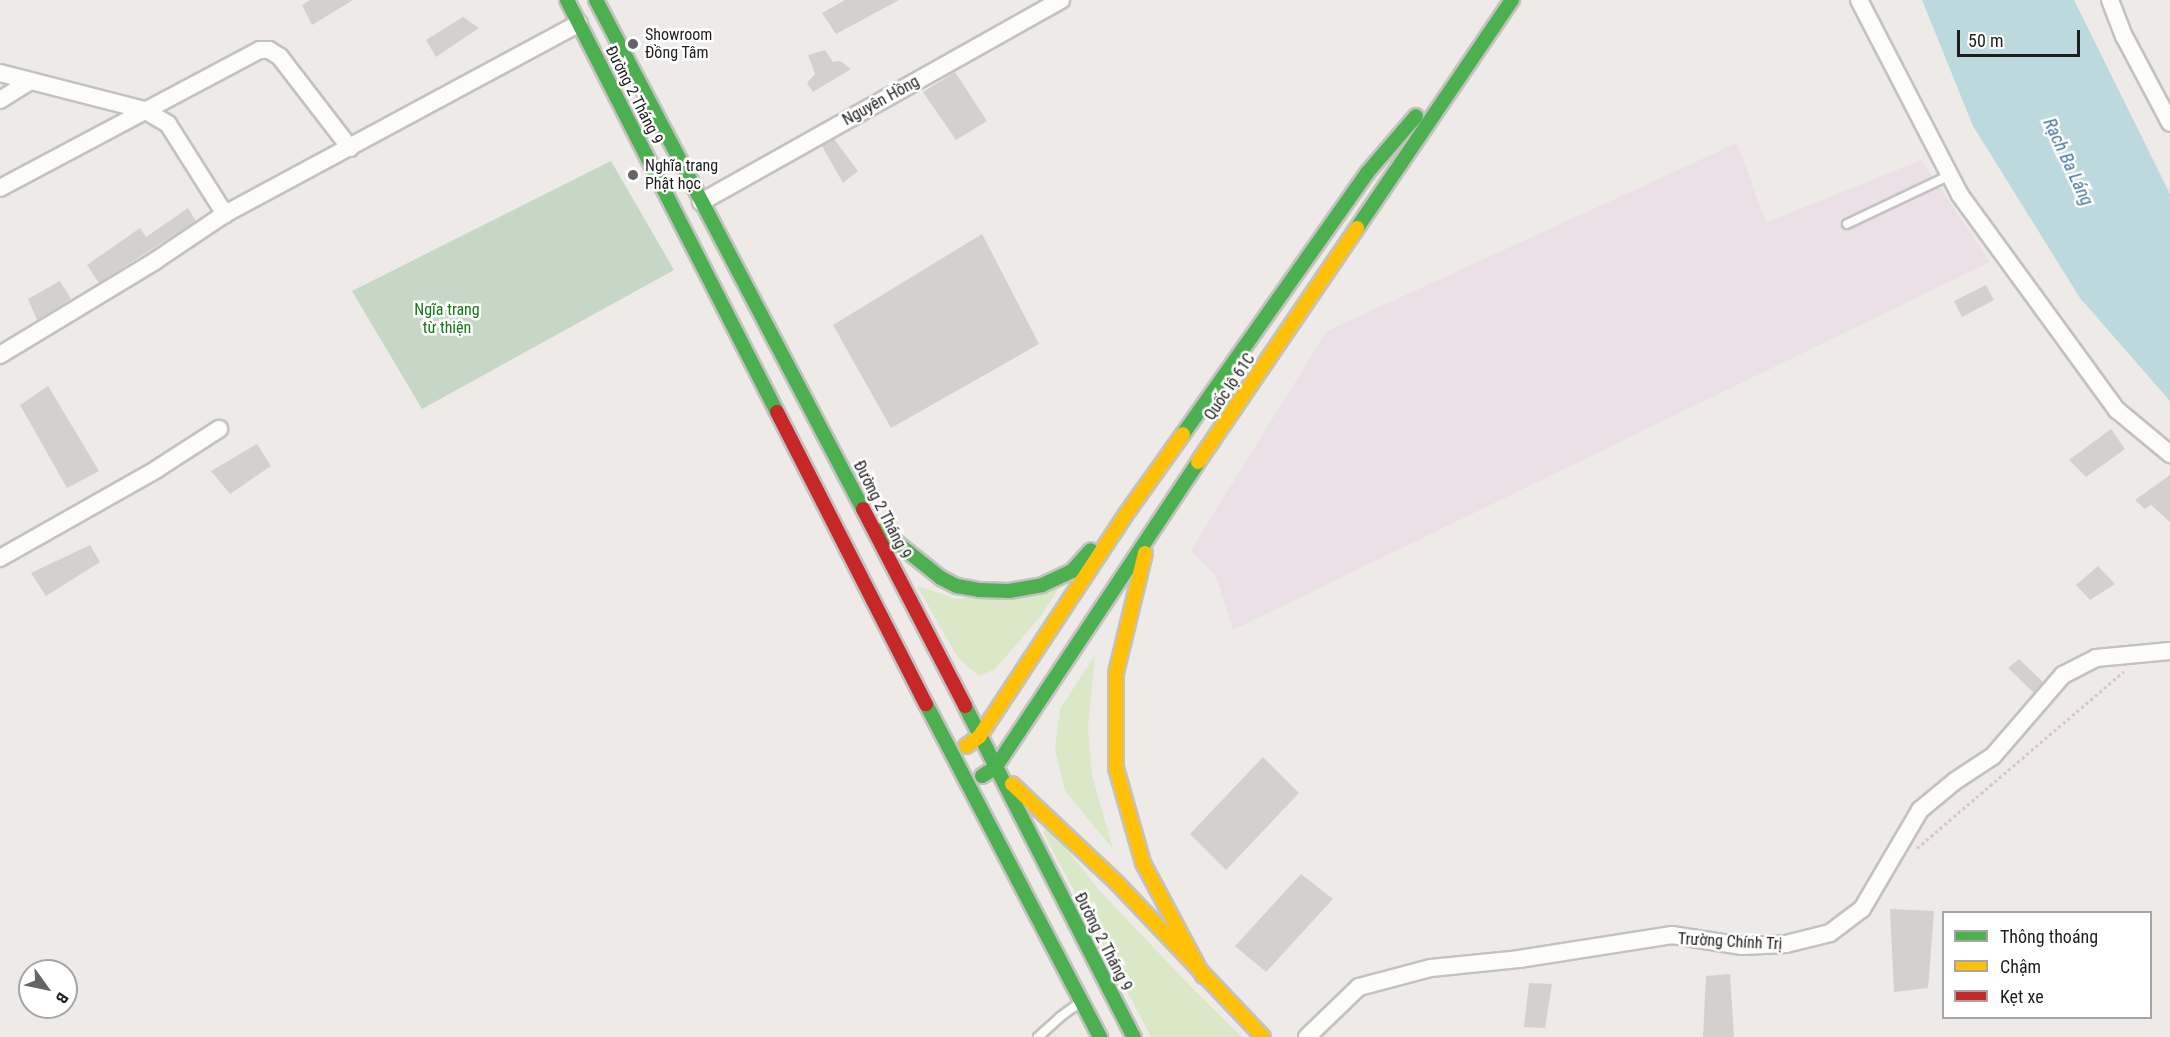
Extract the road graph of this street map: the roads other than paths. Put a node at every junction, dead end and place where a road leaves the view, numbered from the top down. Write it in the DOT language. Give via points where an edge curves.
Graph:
graph roads {
  1 [pos="567,0"];
  2 [pos="596,0"];
  3 [pos="1061,0"];
  4 [pos="1512,0"];
  5 [pos="1859,0"];
  6 [pos="2110,0"];
  7 [pos="579,22"];
  8 [pos="1494,26"];
  9 [pos="0,74"];
  10 [pos="31,81"];
  11 [pos="0,100"];
  12 [pos="144,110"];
  13 [pos="2170,123"];
  14 [pos="350,148"];
  15 [pos="1950,175"];
  16 [pos="0,188"];
  17 [pos="701,202"];
  18 [pos="225,214"];
  19 [pos="1847,224"];
  20 [pos="0,355"];
  21 [pos="219,429"];
  22 [pos="2170,454"];
  23 [pos="865,512"];
  24 [pos="1126,514"];
  25 [pos="1150,533"];
  26 [pos="0,558"];
  27 [pos="2170,651"];
  28 [pos="979,737"];
  29 [pos="952,754"];
  30 [pos="995,768"];
  31 [pos="967,785"];
  32 [pos="1203,976"];
  33 [pos="1081,1002"];
  34 [pos="1038,1037"];
  35 [pos="1100,1037"];
  36 [pos="1134,1037"];
  37 [pos="1263,1037"];
  38 [pos="1307,1037"];
  1 -- 7 [label="highway, Đường 2 Tháng 9"];
  2 -- 17 [label="highway, Đường 2 Tháng 9"];
  3 -- 17 [label="street, Nguyên Hồng"];
  4 -- 8 [label="highway, Quốc lộ 61C"];
  5 -- 15 [label="street"];
  6 -- 13 [label="street" via="2124,36"];
  7 -- 14 [label="street"];
  7 -- 29 [label="highway, Đường 2 Tháng 9"];
  8 -- 24 [label="highway, Quốc lộ 61C" via="1367,173"];
  8 -- 25 [label="highway, Quốc lộ 61C"];
  9 -- 10 [label="street"];
  10 -- 11 [label="street"];
  10 -- 12 [label="street"];
  12 -- 14 [label="street" via="260,50 269,50 284,62"];
  12 -- 16 [label="street"];
  12 -- 18 [label="street" via="168,124"];
  14 -- 18 [label="street"];
  15 -- 19 [label="lane"];
  15 -- 22 [label="street" via="1960,195 2117,410"];
  17 -- 23 [label="highway, Đường 2 Tháng 9"];
  18 -- 20 [label="street"];
  21 -- 26 [label="street"];
  23 -- 24 [label="highway" via="913,558 941,578 957,586 1009,591 1042,585 1072,571"];
  23 -- 28 [label="highway, Đường 2 Tháng 9"];
  24 -- 28 [label="highway, Quốc lộ 61C"];
  25 -- 30 [label="highway, Quốc lộ 61C"];
  25 -- 32 [label="highway" via="1116,673 1116,768 1143,863"];
  27 -- 38 [label="street" via="2096,658 2063,675 1993,756 1920,810 1862,909 1830,933 1786,944 1742,946 1672,935 1519,959 1431,968 1359,987"];
  28 -- 29 [label="highway"];
  28 -- 30 [label="highway, Đường 2 Tháng 9"];
  29 -- 31 [label="highway, Đường 2 Tháng 9"];
  30 -- 31 [label="highway"];
  30 -- 32 [label="highway" via="1118,883"];
  30 -- 36 [label="highway, Đường 2 Tháng 9"];
  31 -- 33 [label="highway, Đường 2 Tháng 9"];
  32 -- 37 [label="highway"];
  33 -- 34 [label="lane"];
  33 -- 35 [label="highway, Đường 2 Tháng 9"];
}
